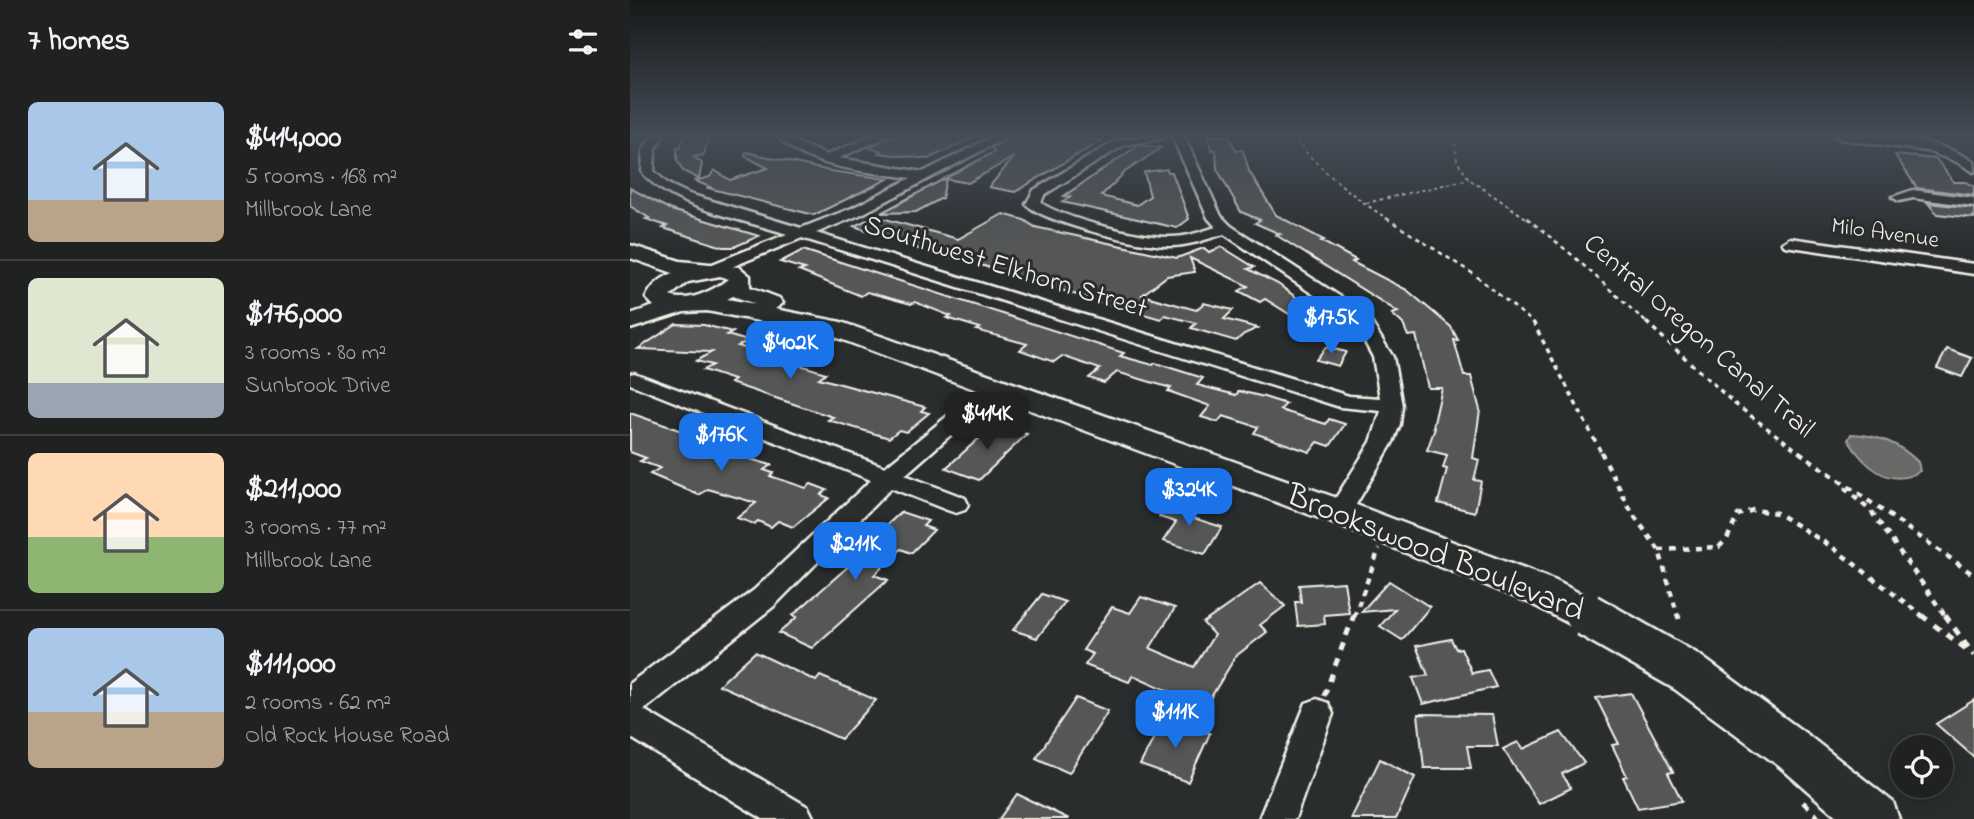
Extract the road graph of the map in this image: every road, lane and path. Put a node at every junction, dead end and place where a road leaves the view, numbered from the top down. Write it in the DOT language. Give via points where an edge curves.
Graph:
graph roads {
  1 [pos="650,174"];
  2 [pos="914,174"];
  3 [pos="928,174"];
  4 [pos="1069,174"];
  5 [pos="1195,174"];
  6 [pos="1327,174"];
  7 [pos="1466,174"];
  8 [pos="924,176"];
  9 [pos="1469,179"];
  10 [pos="1899,197"];
  11 [pos="1974,202"];
  12 [pos="1366,203"];
  13 [pos="1226,229"];
  14 [pos="806,234"];
  15 [pos="1790,243"];
  16 [pos="630,251"];
  17 [pos="630,264"];
  18 [pos="1974,269"];
  19 [pos="710,270"];
  20 [pos="738,279"];
  21 [pos="661,290"];
  22 [pos="688,304"];
  23 [pos="630,313"];
  24 [pos="630,322"];
  25 [pos="832,327"];
  26 [pos="634,379"];
  27 [pos="995,387"];
  28 [pos="1392,406"];
  29 [pos="1832,477"];
  30 [pos="886,479"];
  31 [pos="956,504"];
  32 [pos="1339,512"];
  33 [pos="1386,531"];
  34 [pos="1659,550"];
  35 [pos="1974,575"];
  36 [pos="1679,619"];
  37 [pos="1974,655"];
  38 [pos="630,702"];
  39 [pos="1317,714"];
  40 [pos="630,719"];
  41 [pos="1803,802"];
  42 [pos="796,819"];
  43 [pos="1277,819"];
  44 [pos="1820,819"];
  45 [pos="1876,819"];
  1 -- 14 [label="street, Southwest Elkhorn Street" via="663,187 694,201"];
  2 -- 8 [label="street"];
  3 -- 8 [label="street"];
  4 -- 13 [label="street" via="1039,193 1033,204 1051,215 1164,242"];
  5 -- 13 [label="street" via="1215,218"];
  6 -- 12 [label="path"];
  7 -- 9 [label="path"];
  8 -- 14 [label="street"];
  9 -- 12 [label="path"];
  9 -- 29 [label="path, Central Oregon Canal Trail" via="1571,254 1735,404"];
  10 -- 11 [label="street" via="1913,194"];
  12 -- 34 [label="path" via="1520,308 1534,323 1633,513"];
  13 -- 28 [label="street" via="1363,323 1383,357"];
  14 -- 19 [label="street"];
  14 -- 20 [label="street" via="747,267"];
  14 -- 28 [label="street, Southwest Elkhorn Street" via="1347,402"];
  15 -- 18 [label="street, Milo Avenue"];
  16 -- 19 [label="street" via="677,267"];
  17 -- 21 [label="street" via="663,279"];
  19 -- 20 [label="street" via="729,270"];
  19 -- 21 [label="street" via="684,276"];
  20 -- 22 [label="street" via="713,297"];
  20 -- 25 [label="street, Brookswood Boulevard" via="739,290 747,295"];
  21 -- 22 [label="street" via="661,302"];
  21 -- 23 [label="street"];
  22 -- 24 [label="street"];
  22 -- 25 [label="street, Brookswood Boulevard" via="728,304"];
  25 -- 27 [label="street, Brookswood Boulevard"];
  26 -- 30 [label="street"];
  27 -- 30 [label="street"];
  27 -- 32 [label="street, Brookswood Boulevard"];
  28 -- 32 [label="street" via="1382,442"];
  29 -- 35 [label="path, Central Oregon Canal Trail"];
  29 -- 37 [label="path" via="1871,511"];
  30 -- 31 [label="street"];
  30 -- 38 [label="street" via="764,598"];
  32 -- 33 [label="street, Brookswood Boulevard"];
  33 -- 39 [label="path"];
  33 -- 45 [label="street, Brookswood Boulevard, bridge" via="1543,592 1686,672 1794,751"];
  34 -- 36 [label="path"];
  34 -- 37 [label="path" via="1719,547 1738,515 1753,510 1777,513 1832,547"];
  39 -- 43 [label="street"];
  40 -- 42 [label="street"];
  41 -- 44 [label="path"];
}
